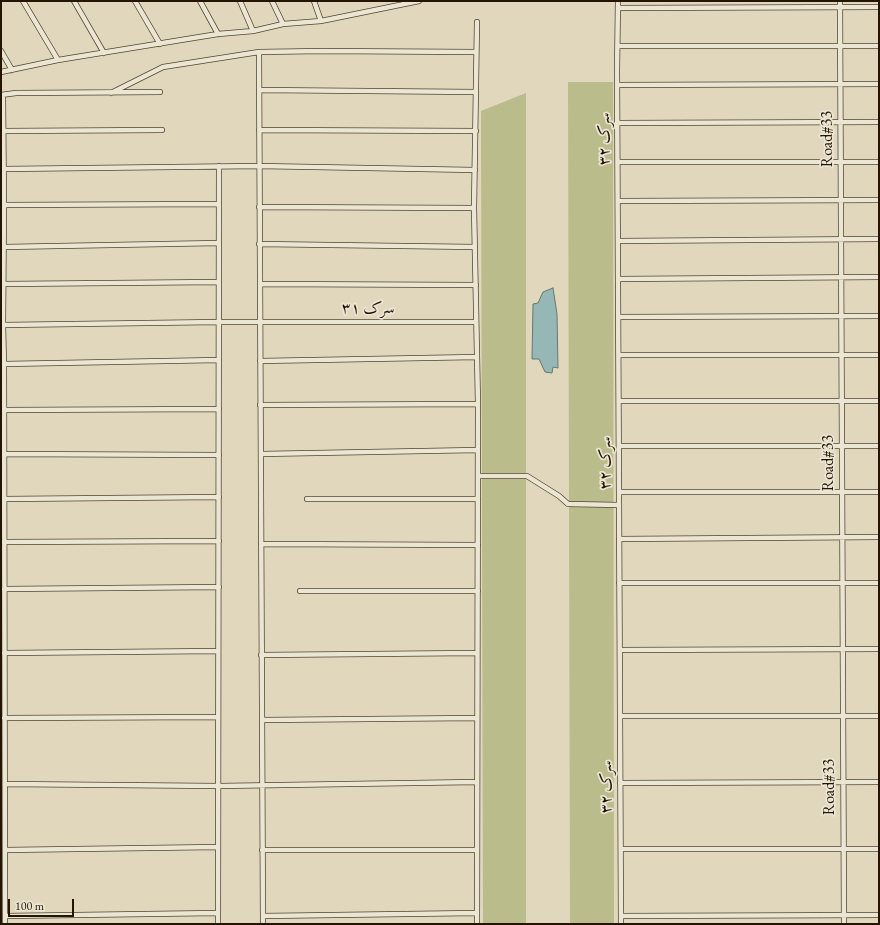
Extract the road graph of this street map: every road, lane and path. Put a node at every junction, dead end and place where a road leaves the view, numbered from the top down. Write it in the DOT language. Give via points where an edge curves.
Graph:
graph roads {
  1 [pos="23,1"];
  2 [pos="74,1"];
  3 [pos="135,1"];
  4 [pos="200,1"];
  5 [pos="240,1"];
  6 [pos="272,1"];
  7 [pos="314,1"];
  8 [pos="392,1"];
  9 [pos="419,1"];
  10 [pos="618,1"];
  11 [pos="840,1"];
  12 [pos="393,7"];
  13 [pos="840,7"];
  14 [pos="879,7"];
  15 [pos="618,8"];
  16 [pos="321,21"];
  17 [pos="477,22"];
  18 [pos="283,24"];
  19 [pos="253,31"];
  20 [pos="218,34"];
  21 [pos="160,44"];
  22 [pos="618,46"];
  23 [pos="841,46"];
  24 [pos="879,46"];
  25 [pos="1,51"];
  26 [pos="259,52"];
  27 [pos="476,52"];
  28 [pos="104,53"];
  29 [pos="58,60"];
  30 [pos="12,70"];
  31 [pos="1,72"];
  32 [pos="879,84"];
  33 [pos="618,85"];
  34 [pos="841,85"];
  35 [pos="259,90"];
  36 [pos="111,92"];
  37 [pos="160,92"];
  38 [pos="476,92"];
  39 [pos="1,95"];
  40 [pos="841,122"];
  41 [pos="879,122"];
  42 [pos="618,123"];
  43 [pos="162,130"];
  44 [pos="259,130"];
  45 [pos="3,131"];
  46 [pos="476,131"];
  47 [pos="618,162"];
  48 [pos="841,162"];
  49 [pos="879,162"];
  50 [pos="219,166"];
  51 [pos="259,166"];
  52 [pos="3,169"];
  53 [pos="475,170"];
  54 [pos="841,200"];
  55 [pos="879,200"];
  56 [pos="618,201"];
  57 [pos="219,204"];
  58 [pos="4,205"];
  59 [pos="259,207"];
  60 [pos="474,208"];
  61 [pos="841,239"];
  62 [pos="879,239"];
  63 [pos="618,241"];
  64 [pos="219,243"];
  65 [pos="260,244"];
  66 [pos="4,246"];
  67 [pos="475,247"];
  68 [pos="842,277"];
  69 [pos="879,277"];
  70 [pos="618,279"];
  71 [pos="219,282"];
  72 [pos="4,284"];
  73 [pos="260,284"];
  74 [pos="476,285"];
  75 [pos="842,316"];
  76 [pos="879,316"];
  77 [pos="618,317"];
  78 [pos="219,322"];
  79 [pos="260,322"];
  80 [pos="476,322"];
  81 [pos="3,325"];
  82 [pos="619,355"];
  83 [pos="879,355"];
  84 [pos="842,356"];
  85 [pos="477,358"];
  86 [pos="219,360"];
  87 [pos="260,361"];
  88 [pos="4,364"];
  89 [pos="619,401"];
  90 [pos="842,401"];
  91 [pos="879,401"];
  92 [pos="478,404"];
  93 [pos="260,405"];
  94 [pos="219,409"];
  95 [pos="4,410"];
  96 [pos="619,446"];
  97 [pos="842,446"];
  98 [pos="879,446"];
  99 [pos="478,450"];
  100 [pos="4,454"];
  101 [pos="260,454"];
  102 [pos="219,455"];
  103 [pos="478,476"];
  104 [pos="3,491"];
  105 [pos="619,492"];
  106 [pos="842,492"];
  107 [pos="879,492"];
  108 [pos="219,498"];
  109 [pos="4,499"];
  110 [pos="307,499"];
  111 [pos="478,499"];
  112 [pos="619,505"];
  113 [pos="842,536"];
  114 [pos="879,537"];
  115 [pos="619,539"];
  116 [pos="219,541"];
  117 [pos="4,542"];
  118 [pos="261,544"];
  119 [pos="478,545"];
  120 [pos="879,583"];
  121 [pos="619,584"];
  122 [pos="843,584"];
  123 [pos="219,587"];
  124 [pos="4,589"];
  125 [pos="300,591"];
  126 [pos="478,591"];
  127 [pos="843,649"];
  128 [pos="879,649"];
  129 [pos="620,650"];
  130 [pos="218,651"];
  131 [pos="4,653"];
  132 [pos="478,653"];
  133 [pos="262,655"];
  134 [pos="620,716"];
  135 [pos="843,716"];
  136 [pos="879,716"];
  137 [pos="218,717"];
  138 [pos="4,718"];
  139 [pos="477,718"];
  140 [pos="262,720"];
  141 [pos="477,782"];
  142 [pos="843,782"];
  143 [pos="879,782"];
  144 [pos="620,783"];
  145 [pos="4,784"];
  146 [pos="262,785"];
  147 [pos="218,786"];
  148 [pos="218,847"];
  149 [pos="620,849"];
  150 [pos="879,849"];
  151 [pos="5,850"];
  152 [pos="262,850"];
  153 [pos="477,850"];
  154 [pos="844,850"];
  155 [pos="3,906"];
  156 [pos="218,913"];
  157 [pos="477,913"];
  158 [pos="844,915"];
  159 [pos="879,915"];
  160 [pos="5,916"];
  161 [pos="263,916"];
  162 [pos="621,916"];
  163 [pos="5,924"];
  164 [pos="218,924"];
  165 [pos="263,924"];
  166 [pos="477,924"];
  167 [pos="621,924"];
  168 [pos="844,924"];
  1 -- 29 [label="street"];
  2 -- 28 [label="street"];
  3 -- 21 [label="street"];
  4 -- 20 [label="street"];
  5 -- 19 [label="street"];
  6 -- 18 [label="street"];
  7 -- 16 [label="street"];
  8 -- 12 [label="street"];
  9 -- 12 [label="street"];
  10 -- 15 [label="street, سرک ۳۲"];
  11 -- 13 [label="street, Road#33"];
  12 -- 16 [label="street"];
  13 -- 14 [label="street"];
  13 -- 15 [label="street"];
  13 -- 23 [label="street, Road#33"];
  15 -- 22 [label="street, سرک ۳۲"];
  16 -- 18 [label="street"];
  17 -- 27 [label="street"];
  18 -- 19 [label="street"];
  19 -- 20 [label="street"];
  20 -- 21 [label="street"];
  21 -- 28 [label="street"];
  22 -- 23 [label="street"];
  22 -- 33 [label="street, سرک ۳۲"];
  23 -- 24 [label="street"];
  23 -- 34 [label="street, Road#33"];
  25 -- 30 [label="street"];
  26 -- 27 [label="street"];
  26 -- 35 [label="street"];
  26 -- 36 [label="street" via="163,67"];
  27 -- 38 [label="street"];
  28 -- 29 [label="street"];
  29 -- 30 [label="street"];
  30 -- 31 [label="street"];
  32 -- 34 [label="street"];
  33 -- 34 [label="street"];
  33 -- 42 [label="street, سرک ۳۲"];
  34 -- 40 [label="street, Road#33"];
  35 -- 38 [label="street"];
  35 -- 44 [label="street"];
  36 -- 37 [label="street"];
  36 -- 39 [label="street"];
  38 -- 46 [label="street"];
  39 -- 45 [label="street"];
  40 -- 41 [label="street"];
  40 -- 42 [label="street"];
  40 -- 48 [label="street, Road#33"];
  42 -- 47 [label="street, سرک ۳۲"];
  43 -- 45 [label="street"];
  44 -- 46 [label="street"];
  44 -- 51 [label="street"];
  45 -- 52 [label="street"];
  46 -- 53 [label="street"];
  47 -- 48 [label="street"];
  47 -- 56 [label="street, سرک ۳۲"];
  48 -- 49 [label="street"];
  48 -- 54 [label="street, Road#33"];
  50 -- 51 [label="street"];
  50 -- 52 [label="street"];
  50 -- 57 [label="street"];
  51 -- 53 [label="street"];
  51 -- 59 [label="street"];
  52 -- 58 [label="street"];
  53 -- 60 [label="street"];
  54 -- 55 [label="street"];
  54 -- 56 [label="street"];
  54 -- 61 [label="street, Road#33"];
  56 -- 63 [label="street, سرک ۳۲"];
  57 -- 58 [label="street"];
  57 -- 64 [label="street"];
  58 -- 66 [label="street"];
  59 -- 60 [label="street"];
  59 -- 65 [label="street"];
  60 -- 67 [label="street"];
  61 -- 62 [label="street"];
  61 -- 63 [label="street"];
  61 -- 68 [label="street, Road#33"];
  63 -- 70 [label="street, سرک ۳۲"];
  64 -- 66 [label="street"];
  64 -- 71 [label="street"];
  65 -- 67 [label="street"];
  65 -- 73 [label="street"];
  66 -- 72 [label="street"];
  67 -- 74 [label="street"];
  68 -- 69 [label="street"];
  68 -- 70 [label="street"];
  68 -- 75 [label="street, Road#33"];
  70 -- 77 [label="street, سرک ۳۲"];
  71 -- 72 [label="street"];
  71 -- 78 [label="street"];
  72 -- 81 [label="street"];
  73 -- 74 [label="street"];
  73 -- 79 [label="street"];
  74 -- 80 [label="street"];
  75 -- 76 [label="street"];
  75 -- 77 [label="street"];
  75 -- 84 [label="street, Road#33"];
  77 -- 82 [label="street, سرک ۳۲"];
  78 -- 79 [label="street, سرک ۳۱"];
  78 -- 81 [label="street, سرک ۳۱"];
  78 -- 86 [label="street"];
  79 -- 80 [label="street, سرک ۳۱"];
  79 -- 87 [label="street"];
  80 -- 85 [label="street"];
  81 -- 88 [label="street"];
  82 -- 84 [label="street"];
  82 -- 89 [label="street, سرک ۳۲"];
  83 -- 84 [label="street"];
  84 -- 90 [label="street, Road#33"];
  85 -- 87 [label="street"];
  85 -- 92 [label="street"];
  86 -- 88 [label="street"];
  86 -- 94 [label="street"];
  87 -- 93 [label="street"];
  88 -- 95 [label="street"];
  89 -- 90 [label="street"];
  89 -- 96 [label="street, سرک ۳۲"];
  90 -- 91 [label="street"];
  90 -- 97 [label="street, Road#33"];
  92 -- 93 [label="street"];
  92 -- 99 [label="street"];
  93 -- 101 [label="street"];
  94 -- 95 [label="street"];
  94 -- 102 [label="street"];
  95 -- 100 [label="street"];
  96 -- 97 [label="street"];
  96 -- 105 [label="street, سرک ۳۲"];
  97 -- 98 [label="street"];
  97 -- 106 [label="street, Road#33"];
  99 -- 101 [label="street"];
  99 -- 103 [label="street"];
  100 -- 102 [label="street"];
  100 -- 104 [label="street"];
  101 -- 118 [label="street"];
  102 -- 108 [label="street"];
  103 -- 111 [label="street"];
  103 -- 112 [label="street" via="527,476 560,496 568,504"];
  104 -- 109 [label="street"];
  105 -- 106 [label="street"];
  105 -- 112 [label="street, سرک ۳۲"];
  106 -- 107 [label="street"];
  106 -- 113 [label="street, Road#33"];
  108 -- 109 [label="street"];
  108 -- 116 [label="street"];
  109 -- 117 [label="street"];
  110 -- 111 [label="street"];
  111 -- 119 [label="street"];
  112 -- 115 [label="street, سرک ۳۲"];
  113 -- 114 [label="street"];
  113 -- 115 [label="street"];
  113 -- 122 [label="street, Road#33"];
  115 -- 121 [label="street, سرک ۳۲"];
  116 -- 117 [label="street"];
  116 -- 123 [label="street"];
  117 -- 124 [label="street"];
  118 -- 119 [label="street"];
  118 -- 133 [label="street"];
  119 -- 126 [label="street"];
  120 -- 122 [label="street"];
  121 -- 122 [label="street"];
  121 -- 129 [label="street, سرک ۳۲"];
  122 -- 127 [label="street, Road#33"];
  123 -- 124 [label="street"];
  123 -- 130 [label="street"];
  124 -- 131 [label="street"];
  125 -- 126 [label="street"];
  126 -- 132 [label="street"];
  127 -- 128 [label="street"];
  127 -- 129 [label="street"];
  127 -- 135 [label="street, Road#33"];
  129 -- 134 [label="street, سرک ۳۲"];
  130 -- 131 [label="street"];
  130 -- 137 [label="street"];
  131 -- 138 [label="street"];
  132 -- 133 [label="street"];
  132 -- 139 [label="street"];
  133 -- 140 [label="street"];
  134 -- 135 [label="street"];
  134 -- 144 [label="street, سرک ۳۲"];
  135 -- 136 [label="street"];
  135 -- 142 [label="street, Road#33"];
  137 -- 138 [label="street"];
  137 -- 147 [label="street"];
  138 -- 145 [label="street"];
  139 -- 140 [label="street"];
  139 -- 141 [label="street"];
  140 -- 146 [label="street"];
  141 -- 146 [label="street"];
  141 -- 153 [label="street"];
  142 -- 143 [label="street"];
  142 -- 144 [label="street"];
  142 -- 154 [label="street, Road#33"];
  144 -- 149 [label="street, سرک ۳۲"];
  145 -- 147 [label="street"];
  145 -- 151 [label="street"];
  146 -- 147 [label="street"];
  146 -- 152 [label="street"];
  147 -- 148 [label="street"];
  148 -- 151 [label="street"];
  148 -- 156 [label="street"];
  149 -- 154 [label="street"];
  149 -- 162 [label="street, سرک ۳۲"];
  150 -- 154 [label="street"];
  151 -- 155 [label="street"];
  152 -- 153 [label="street"];
  152 -- 161 [label="street"];
  153 -- 157 [label="street"];
  154 -- 158 [label="street, Road#33"];
  155 -- 160 [label="street"];
  156 -- 160 [label="street"];
  156 -- 164 [label="street"];
  157 -- 161 [label="street"];
  157 -- 166 [label="street"];
  158 -- 159 [label="street"];
  158 -- 162 [label="street"];
  158 -- 168 [label="street, Road#33"];
  160 -- 163 [label="street"];
  161 -- 165 [label="street"];
  162 -- 167 [label="street, سرک ۳۲"];
}
